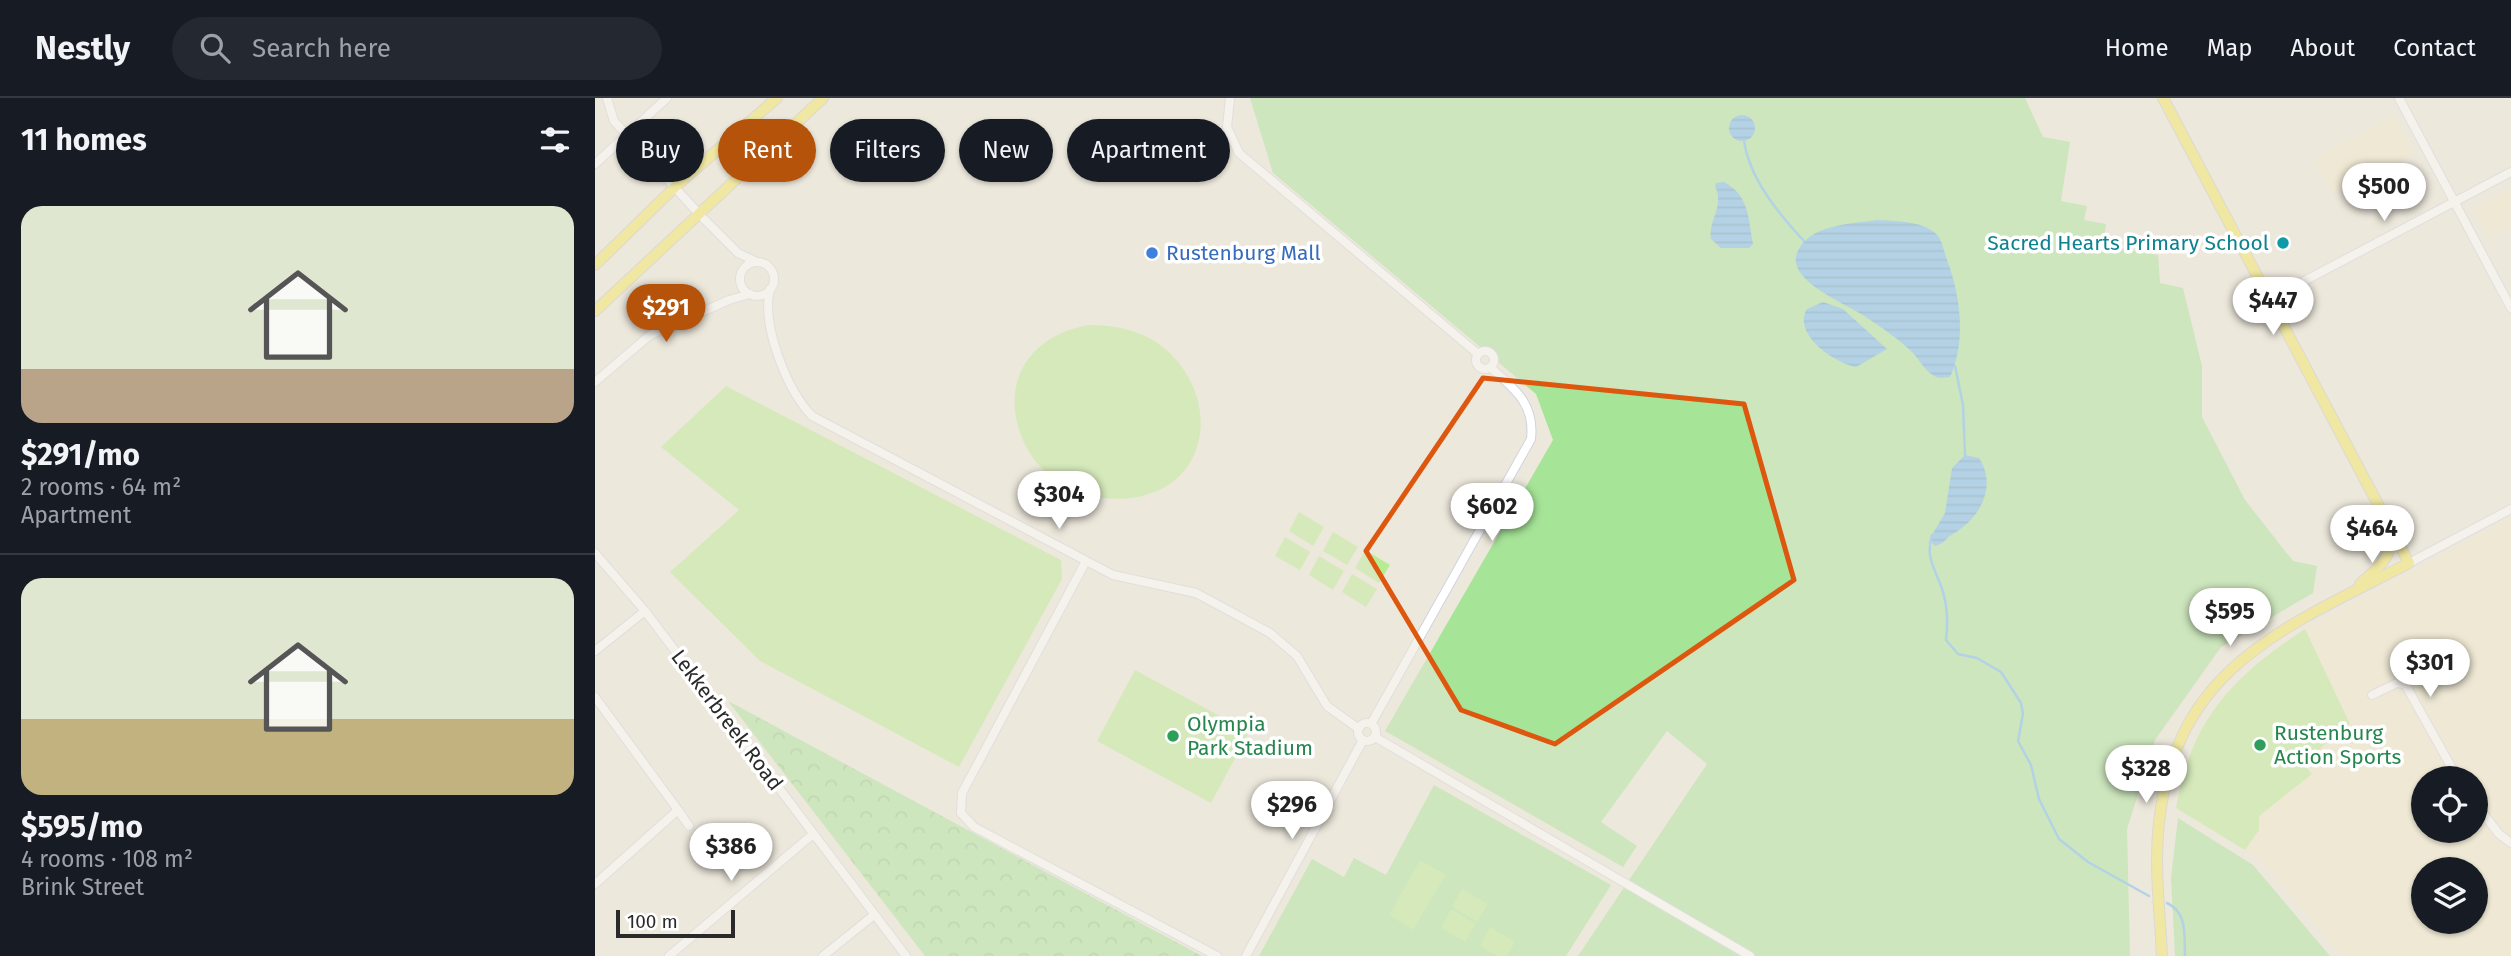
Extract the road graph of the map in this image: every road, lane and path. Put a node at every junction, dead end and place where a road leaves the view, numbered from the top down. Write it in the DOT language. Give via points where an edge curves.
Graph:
graph roads {
  1 [pos="607,98"];
  2 [pos="667,98"];
  3 [pos="777,98"];
  4 [pos="823,98"];
  5 [pos="1230,98"];
  6 [pos="2163,98"];
  7 [pos="2399,98"];
  8 [pos="643,119"];
  9 [pos="616,123"];
  10 [pos="616,144"];
  11 [pos="595,164"];
  12 [pos="2511,172"];
  13 [pos="671,182"];
  14 [pos="676,187"];
  15 [pos="2454,202"];
  16 [pos="699,215"];
  17 [pos="738,253"];
  18 [pos="757,262"];
  19 [pos="595,265"];
  20 [pos="743,269"];
  21 [pos="740,279"];
  22 [pos="770,289"];
  23 [pos="752,295"];
  24 [pos="2270,299"];
  25 [pos="729,300"];
  26 [pos="2511,308"];
  27 [pos="595,311"];
  28 [pos="768,315"];
  29 [pos="1478,354"];
  30 [pos="1490,367"];
  31 [pos="595,382"];
  32 [pos="2511,509"];
  33 [pos="2389,525"];
  34 [pos="595,553"];
  35 [pos="1086,561"];
  36 [pos="2409,563"];
  37 [pos="2349,593"];
  38 [pos="645,611"];
  39 [pos="595,651"];
  40 [pos="2372,695"];
  41 [pos="595,697"];
  42 [pos="1371,724"];
  43 [pos="1359,729"];
  44 [pos="1375,737"];
  45 [pos="1363,740"];
  46 [pos="2451,766"];
  47 [pos="678,810"];
  48 [pos="2488,820"];
  49 [pos="689,825"];
  50 [pos="813,834"];
  51 [pos="2511,843"];
  52 [pos="595,884"];
  53 [pos="874,915"];
  54 [pos="669,956"];
  55 [pos="823,956"];
  56 [pos="905,956"];
  57 [pos="1217,956"];
  58 [pos="1246,956"];
  59 [pos="1750,956"];
  60 [pos="2162,956"];
  1 -- 9 [label="street"];
  2 -- 8 [label="street"];
  3 -- 14 [label="main road"];
  4 -- 16 [label="main road"];
  5 -- 29 [label="street" via="1227,127 1239,153"];
  6 -- 24 [label="main road"];
  7 -- 15 [label="street"];
  10 -- 11 [label="street"];
  12 -- 15 [label="street"];
  13 -- 14 [label="street"];
  14 -- 16 [label="street"];
  14 -- 19 [label="main road"];
  15 -- 24 [label="street"];
  15 -- 26 [label="street"];
  16 -- 17 [label="street"];
  16 -- 27 [label="main road"];
  17 -- 18 [label="street"];
  17 -- 20 [label="street"];
  18 -- 20 [label="street"];
  18 -- 22 [label="street" via="771,270 774,280"];
  20 -- 21 [label="street"];
  21 -- 23 [label="street"];
  21 -- 25 [label="street"];
  22 -- 23 [label="street"];
  22 -- 28 [label="street"];
  23 -- 25 [label="street"];
  23 -- 28 [label="street"];
  24 -- 33 [label="main road"];
  25 -- 31 [label="street" via="650,335"];
  28 -- 35 [label="street" via="791,388 811,416"];
  29 -- 30 [label="street" via="1479,368"];
  29 -- 30 [label="street" via="1491,354"];
  30 -- 42 [label="street" via="1528,406 1531,439"];
  32 -- 36 [label="street"];
  33 -- 36 [label="main road"];
  33 -- 37 [label="main road" via="2387,559"];
  34 -- 38 [label="street, Lekkerbreek Road"];
  35 -- 43 [label="street" via="1127,580 1208,598 1270,633 1297,656 1327,706"];
  35 -- 57 [label="street" via="962,793 961,813 974,827"];
  36 -- 37 [label="main road"];
  37 -- 60 [label="main road" via="2239,660 2204,699 2171,761 2158,854"];
  38 -- 39 [label="street"];
  38 -- 50 [label="street, Lekkerbreek Road"];
  40 -- 46 [label="street" via="2396,683 2405,684"];
  41 -- 47 [label="street"];
  42 -- 43 [label="street"];
  42 -- 44 [label="street"];
  43 -- 45 [label="street"];
  44 -- 45 [label="street"];
  44 -- 59 [label="street"];
  45 -- 58 [label="street"];
  47 -- 49 [label="street"];
  47 -- 52 [label="street"];
  48 -- 51 [label="street"];
  50 -- 53 [label="street, Lekkerbreek Road"];
  50 -- 54 [label="street"];
  53 -- 55 [label="street"];
  53 -- 56 [label="street, Lekkerbreek Road"];
}
